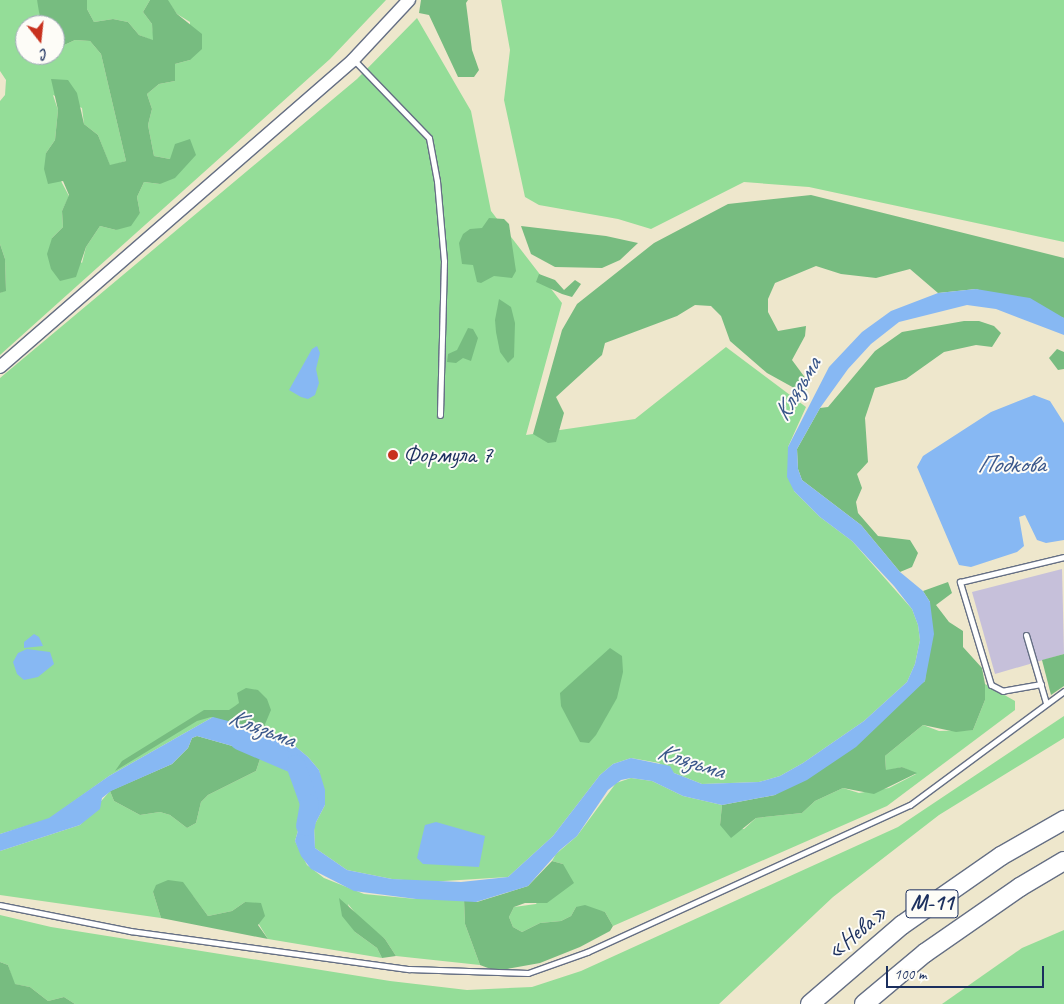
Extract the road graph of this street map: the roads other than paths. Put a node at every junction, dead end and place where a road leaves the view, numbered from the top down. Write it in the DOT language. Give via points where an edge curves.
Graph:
graph roads {
  1 [pos="409,0"];
  2 [pos="353,60"];
  3 [pos="0,367"];
  4 [pos="440,415"];
  5 [pos="1064,557"];
  6 [pos="1026,635"];
  7 [pos="1041,684"];
  8 [pos="1064,691"];
  9 [pos="1046,704"];
  10 [pos="1064,820"];
  11 [pos="1064,861"];
  12 [pos="0,904"];
  13 [pos="810,1004"];
  14 [pos="864,1004"];
  1 -- 2 [label="street"];
  2 -- 3 [label="street"];
  2 -- 4 [label="lane" via="429,138 441,210 444,262"];
  5 -- 7 [label="lane" via="960,582 991,686 1003,691"];
  6 -- 7 [label="lane"];
  7 -- 9 [label="lane"];
  8 -- 9 [label="lane"];
  9 -- 12 [label="lane" via="910,805 587,952 528,973 409,969 130,931"];
  10 -- 13 [label="highway, «Нева» / М-11" via="1001,856 902,925"];
  11 -- 14 [label="highway, М-11" via="1020,886 933,947"];
}
